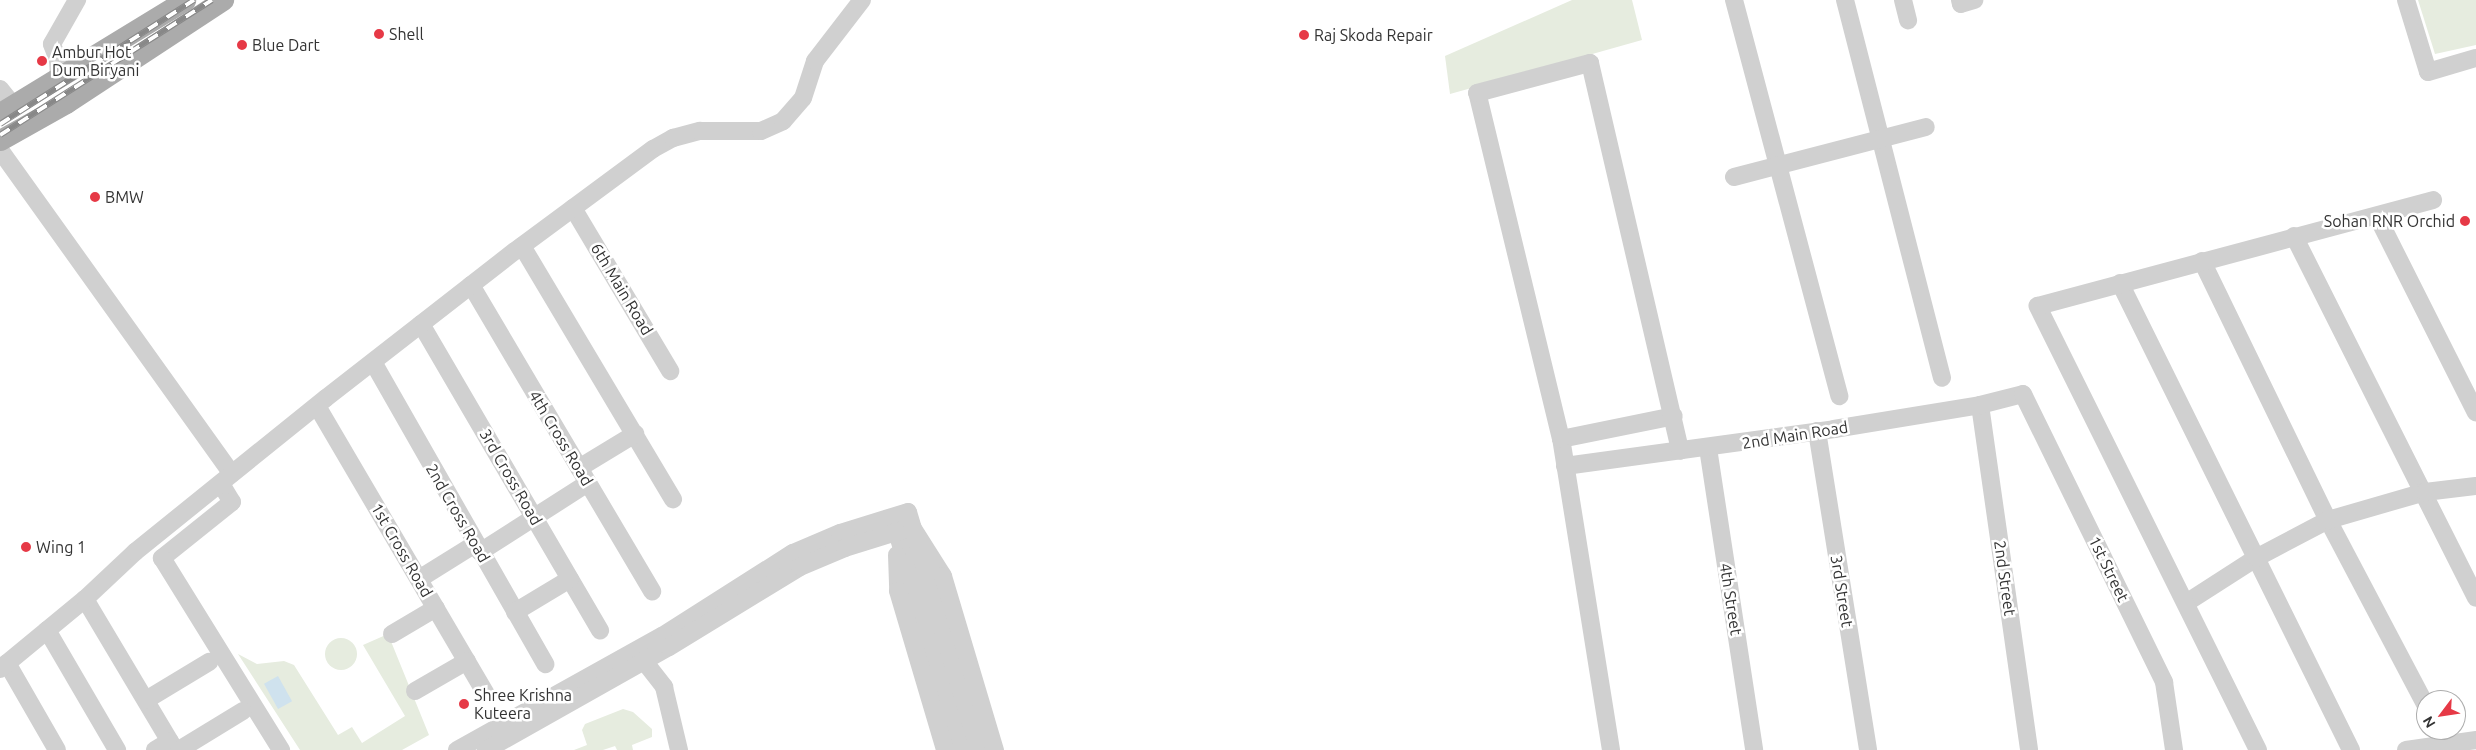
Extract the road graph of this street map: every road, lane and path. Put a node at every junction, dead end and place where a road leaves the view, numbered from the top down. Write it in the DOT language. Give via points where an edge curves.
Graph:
graph roads {
  1 [pos="77,0"];
  2 [pos="185,0"];
  3 [pos="224,0"];
  4 [pos="862,0"];
  5 [pos="1734,0"];
  6 [pos="1845,0"];
  7 [pos="1904,0"];
  8 [pos="1960,0"];
  9 [pos="1974,0"];
  10 [pos="2406,0"];
  11 [pos="1908,20"];
  12 [pos="2476,58"];
  13 [pos="59,78"];
  14 [pos="4,102"];
  15 [pos="1926,127"];
  16 [pos="1881,139"];
  17 [pos="0,140"];
  18 [pos="0,150"];
  19 [pos="1778,165"];
  20 [pos="1734,177"];
  21 [pos="2433,200"];
  22 [pos="573,208"];
  23 [pos="2378,216"];
  24 [pos="2294,236"];
  25 [pos="522,246"];
  26 [pos="2202,261"];
  27 [pos="2120,283"];
  28 [pos="471,285"];
  29 [pos="422,324"];
  30 [pos="372,362"];
  31 [pos="670,371"];
  32 [pos="1942,378"];
  33 [pos="2023,394"];
  34 [pos="1839,396"];
  35 [pos="1980,405"];
  36 [pos="317,406"];
  37 [pos="2476,413"];
  38 [pos="1674,416"];
  39 [pos="1817,431"];
  40 [pos="635,434"];
  41 [pos="1561,439"];
  42 [pos="1708,448"];
  43 [pos="1680,451"];
  44 [pos="1565,466"];
  45 [pos="579,468"];
  46 [pos="226,479"];
  47 [pos="588,483"];
  48 [pos="2476,486"];
  49 [pos="2425,492"];
  50 [pos="673,499"];
  51 [pos="534,517"];
  52 [pos="2328,520"];
  53 [pos="900,525"];
  54 [pos="477,548"];
  55 [pos="2256,558"];
  56 [pos="418,578"];
  57 [pos="570,579"];
  58 [pos="652,591"];
  59 [pos="923,591"];
  60 [pos="2476,598"];
  61 [pos="85,599"];
  62 [pos="2186,603"];
  63 [pos="436,608"];
  64 [pos="515,612"];
  65 [pos="47,630"];
  66 [pos="600,630"];
  67 [pos="392,634"];
  68 [pos="467,661"];
  69 [pos="209,662"];
  70 [pos="644,662"];
  71 [pos="545,664"];
  72 [pos="3,666"];
  73 [pos="2418,690"];
  74 [pos="414,691"];
  75 [pos="486,694"];
  76 [pos="146,700"];
  77 [pos="243,711"];
  78 [pos="2435,740"];
  79 [pos="175,747"];
  80 [pos="57,750"];
  81 [pos="117,750"];
  82 [pos="155,750"];
  83 [pos="281,750"];
  84 [pos="457,750"];
  85 [pos="486,750"];
  86 [pos="679,750"];
  87 [pos="945,750"];
  88 [pos="962,750"];
  89 [pos="979,750"];
  90 [pos="995,750"];
  91 [pos="1611,750"];
  92 [pos="1754,750"];
  93 [pos="1868,750"];
  94 [pos="2030,750"];
  95 [pos="2174,750"];
  96 [pos="2258,750"];
  97 [pos="2351,750"];
  98 [pos="2411,750"];
  1 -- 13 [label="street" via="52,44 58,60"];
  2 -- 13 [label="main road"];
  3 -- 17 [label="main road" via="66,102"];
  4 -- 22 [label="street" via="815,61 803,98 780,122 761,131 700,131 673,138"];
  5 -- 19 [label="street"];
  6 -- 16 [label="street"];
  7 -- 11 [label="street"];
  8 -- 9 [label="street" via="1960,4"];
  10 -- 12 [label="street" via="2428,72"];
  13 -- 14 [label="main road"];
  15 -- 16 [label="street"];
  16 -- 19 [label="street"];
  16 -- 32 [label="street"];
  18 -- 46 [label="street"];
  19 -- 20 [label="street"];
  19 -- 34 [label="street"];
  21 -- 23 [label="street"];
  22 -- 25 [label="street"];
  22 -- 31 [label="street, 6th Main Road"];
  23 -- 24 [label="street"];
  23 -- 37 [label="street"];
  24 -- 26 [label="street"];
  24 -- 49 [label="street"];
  25 -- 28 [label="street"];
  25 -- 40 [label="street"];
  26 -- 27 [label="street"];
  26 -- 52 [label="street"];
  27 -- 55 [label="street"];
  27 -- 62 [label="street" via="2038,306"];
  28 -- 29 [label="street"];
  28 -- 45 [label="street, 4th Cross Road"];
  29 -- 30 [label="street"];
  29 -- 51 [label="street, 3rd Cross Road"];
  30 -- 36 [label="street"];
  30 -- 54 [label="street, 2nd Cross Road"];
  33 -- 35 [label="street, 2nd Main Road"];
  33 -- 95 [label="street, 1st Street" via="2164,682"];
  35 -- 39 [label="street, 2nd Main Road"];
  35 -- 94 [label="street, 2nd Street"];
  36 -- 46 [label="street"];
  36 -- 56 [label="street, 1st Cross Road"];
  38 -- 41 [label="street"];
  38 -- 41 [label="street" via="1590,63 1477,93"];
  38 -- 43 [label="street"];
  39 -- 42 [label="street, 2nd Main Road"];
  39 -- 93 [label="street, 3rd Street"];
  40 -- 45 [label="street"];
  40 -- 50 [label="street"];
  41 -- 44 [label="street"];
  42 -- 43 [label="street, 2nd Main Road"];
  42 -- 92 [label="street, 4th Street"];
  43 -- 44 [label="street, 2nd Main Road"];
  44 -- 91 [label="street"];
  45 -- 47 [label="street, 4th Cross Road"];
  46 -- 61 [label="street" via="135,552"];
  46 -- 83 [label="street" via="232,502 162,558"];
  47 -- 51 [label="street"];
  47 -- 58 [label="street, 4th Cross Road"];
  48 -- 49 [label="street"];
  49 -- 52 [label="street"];
  49 -- 60 [label="street"];
  51 -- 54 [label="street"];
  51 -- 57 [label="street, 3rd Cross Road"];
  52 -- 55 [label="street"];
  52 -- 73 [label="street"];
  53 -- 59 [label="street"];
  53 -- 70 [label="street" via="800,567"];
  53 -- 84 [label="street" via="840,533 793,553 662,636"];
  53 -- 87 [label="street" via="898,591"];
  53 -- 90 [label="street" via="943,576"];
  54 -- 56 [label="street"];
  54 -- 64 [label="street, 2nd Cross Road"];
  55 -- 62 [label="street"];
  55 -- 97 [label="street"];
  56 -- 63 [label="street, 1st Cross Road"];
  57 -- 64 [label="street"];
  57 -- 66 [label="street, 3rd Cross Road"];
  59 -- 88 [label="street"];
  59 -- 89 [label="street"];
  61 -- 65 [label="street"];
  61 -- 76 [label="street"];
  62 -- 96 [label="street"];
  63 -- 67 [label="street"];
  63 -- 68 [label="street, 1st Cross Road"];
  64 -- 71 [label="street, 2nd Cross Road"];
  65 -- 72 [label="street"];
  65 -- 81 [label="street"];
  68 -- 74 [label="street"];
  68 -- 75 [label="street, 1st Cross Road"];
  69 -- 76 [label="street"];
  70 -- 85 [label="street"];
  70 -- 86 [label="street" via="664,687"];
  72 -- 80 [label="street"];
  76 -- 79 [label="street"];
  77 -- 79 [label="street"];
  78 -- 98 [label="street"];
  79 -- 82 [label="street"];
}
